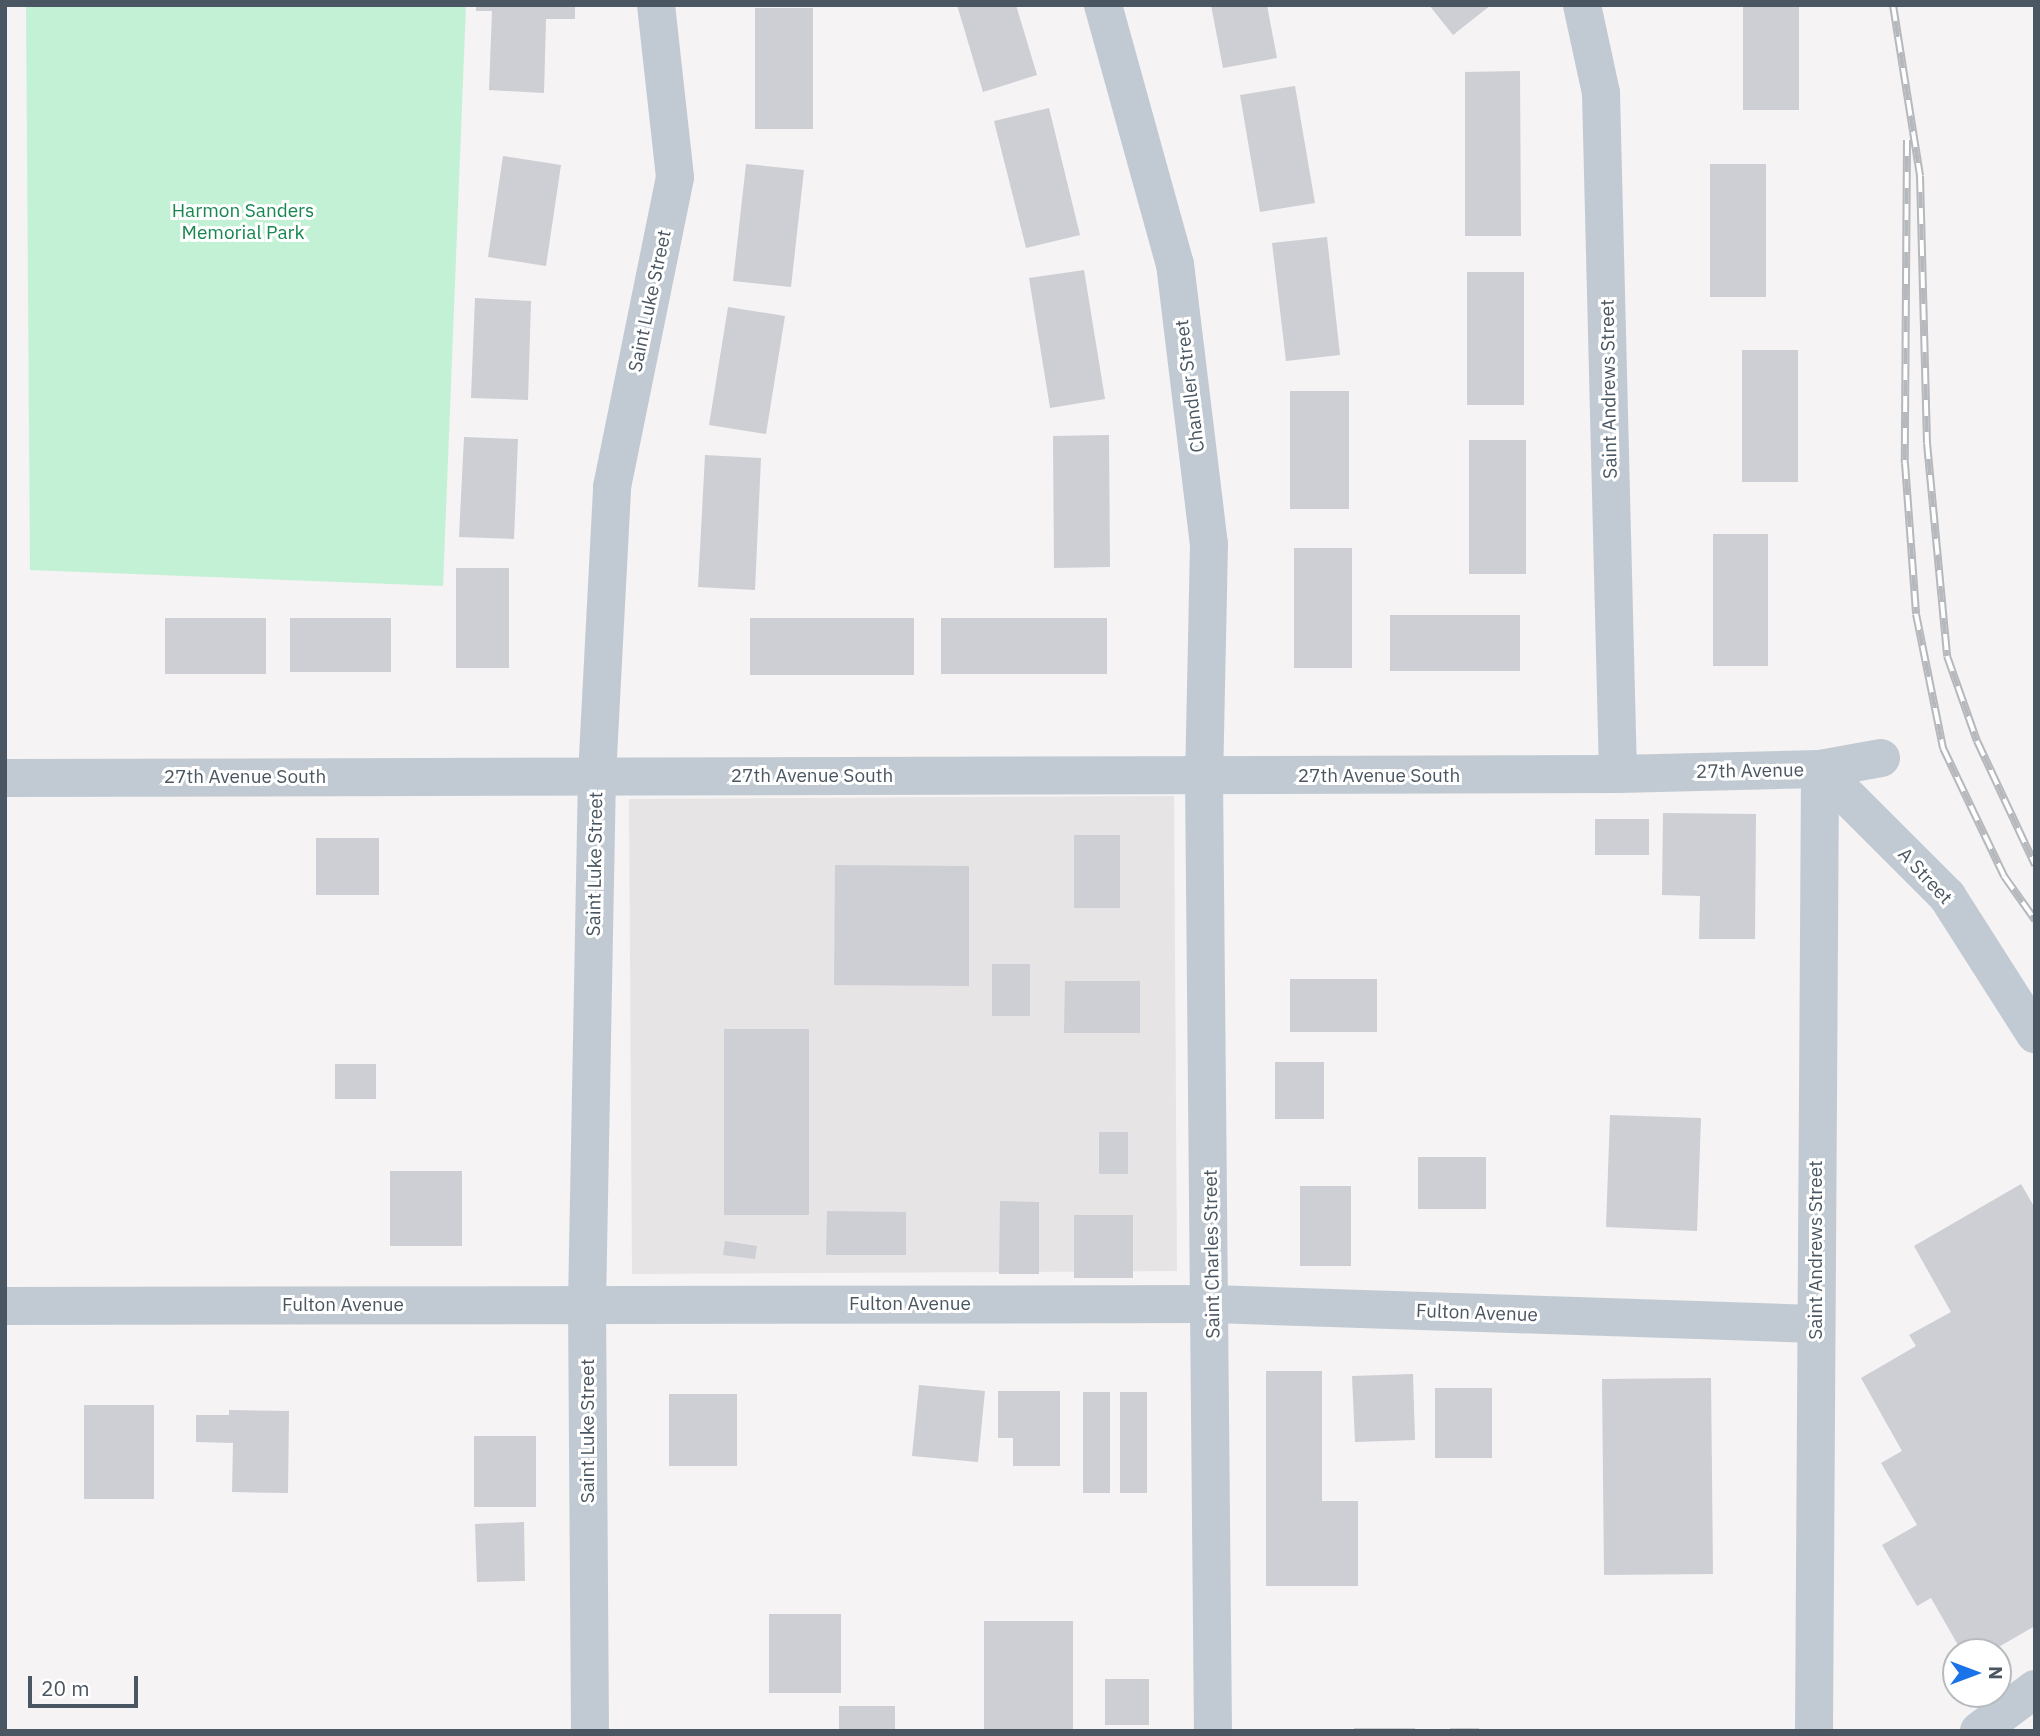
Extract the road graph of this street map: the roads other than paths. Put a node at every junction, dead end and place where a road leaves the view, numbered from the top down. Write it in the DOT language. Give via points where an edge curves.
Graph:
graph roads {
  1 [pos="656,5"];
  2 [pos="1102,5"];
  3 [pos="1582,5"];
  4 [pos="1881,758"];
  5 [pos="1819,769"];
  6 [pos="1618,774"];
  7 [pos="597,776"];
  8 [pos="1204,777"];
  9 [pos="5,778"];
  10 [pos="2035,1034"];
  11 [pos="1213,1304"];
  12 [pos="587,1305"];
  13 [pos="5,1306"];
  14 [pos="1815,1324"];
  15 [pos="2035,1689"];
  16 [pos="590,1731"];
  17 [pos="1213,1731"];
  18 [pos="1814,1731"];
  19 [pos="1979,1731"];
  1 -- 7 [label="street, Saint Luke Street" via="675,177 612,486"];
  2 -- 8 [label="street, Chandler Street" via="1175,264 1209,544"];
  3 -- 6 [label="street, Saint Andrews Street" via="1601,93"];
  4 -- 5 [label="street, 27th Avenue"];
  5 -- 6 [label="street, 27th Avenue"];
  5 -- 10 [label="street, A Street" via="1947,896"];
  5 -- 14 [label="street, Saint Andrews Street"];
  6 -- 8 [label="street, 27th Avenue South"];
  7 -- 8 [label="street, 27th Avenue South"];
  7 -- 9 [label="street, 27th Avenue South"];
  7 -- 12 [label="street, Saint Luke Street"];
  8 -- 11 [label="street, Saint Charles Street"];
  11 -- 12 [label="street, Fulton Avenue"];
  11 -- 14 [label="street, Fulton Avenue"];
  11 -- 17 [label="street, Saint Charles Street"];
  12 -- 13 [label="street, Fulton Avenue"];
  12 -- 16 [label="street, Saint Luke Street"];
  14 -- 18 [label="street, Saint Andrews Street"];
  15 -- 19 [label="street"];
}
